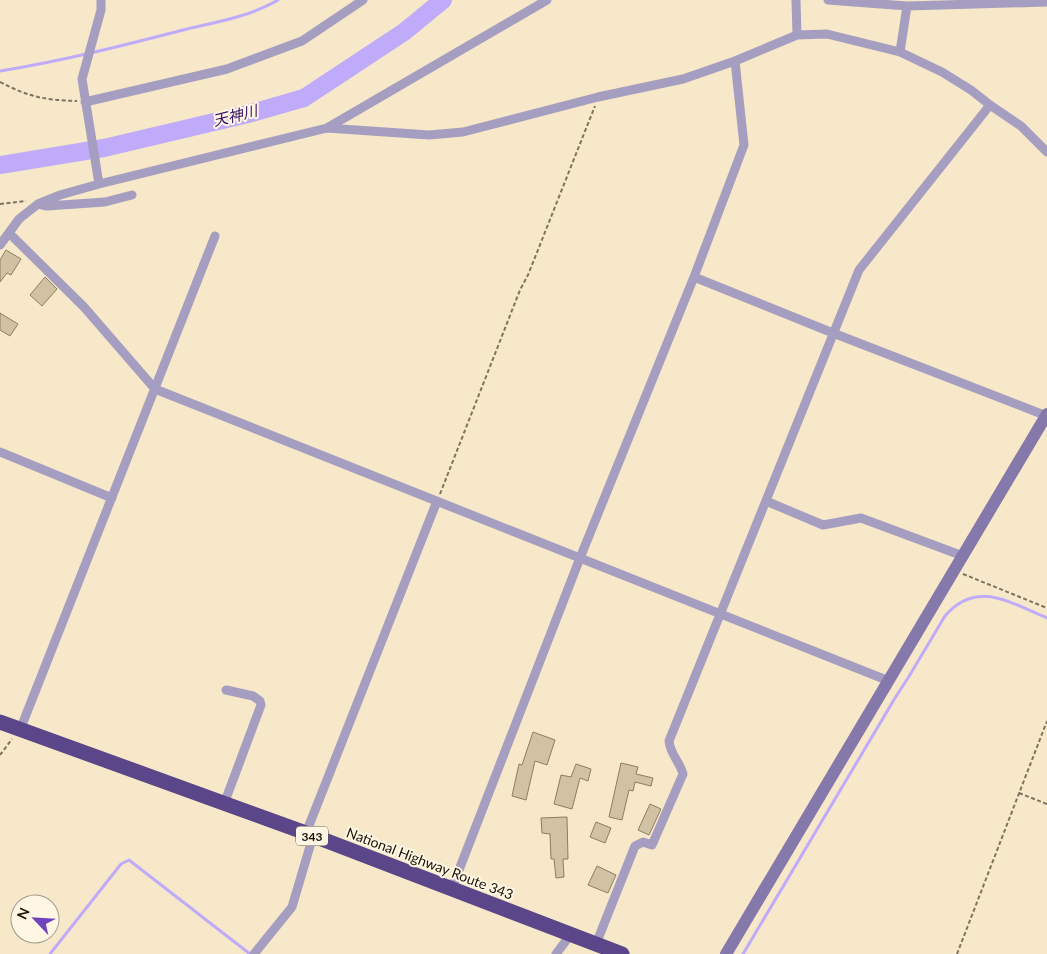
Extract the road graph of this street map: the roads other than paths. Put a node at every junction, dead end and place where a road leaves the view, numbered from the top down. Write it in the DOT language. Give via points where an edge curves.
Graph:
graph roads {
  1 [pos="101,0"];
  2 [pos="363,0"];
  3 [pos="547,0"];
  4 [pos="796,0"];
  5 [pos="828,0"];
  6 [pos="851,1"];
  7 [pos="1041,2"];
  8 [pos="908,6"];
  9 [pos="797,35"];
  10 [pos="900,52"];
  11 [pos="735,61"];
  12 [pos="85,102"];
  13 [pos="990,105"];
  14 [pos="327,128"];
  15 [pos="1047,152"];
  16 [pos="99,184"];
  17 [pos="132,195"];
  18 [pos="38,204"];
  19 [pos="9,232"];
  20 [pos="215,236"];
  21 [pos="0,245"];
  22 [pos="694,277"];
  23 [pos="833,333"];
  24 [pos="156,389"];
  25 [pos="1047,415"];
  26 [pos="0,452"];
  27 [pos="112,498"];
  28 [pos="437,501"];
  29 [pos="766,501"];
  30 [pos="963,556"];
  31 [pos="580,558"];
  32 [pos="720,614"];
  33 [pos="889,681"];
  34 [pos="226,690"];
  35 [pos="0,722"];
  36 [pos="20,730"];
  37 [pos="224,804"];
  38 [pos="309,835"];
  39 [pos="452,888"];
  40 [pos="571,934"];
  41 [pos="596,944"];
  42 [pos="255,953"];
  43 [pos="556,954"];
  44 [pos="622,954"];
  45 [pos="726,954"];
  1 -- 12 [label="street" via="82,79"];
  2 -- 12 [label="street" via="302,41 226,69"];
  3 -- 14 [label="street"];
  4 -- 9 [label="street"];
  5 -- 6 [label="street"];
  6 -- 8 [label="street"];
  7 -- 8 [label="street"];
  8 -- 10 [label="street"];
  9 -- 10 [label="street" via="827,34"];
  9 -- 11 [label="street"];
  10 -- 13 [label="street" via="942,72"];
  11 -- 14 [label="street" via="682,79 463,132 429,136"];
  11 -- 22 [label="street" via="744,145"];
  12 -- 16 [label="street"];
  13 -- 15 [label="street" via="1022,126"];
  13 -- 23 [label="street" via="859,270"];
  14 -- 16 [label="street"];
  16 -- 18 [label="street"];
  17 -- 18 [label="street" via="105,202"];
  18 -- 19 [label="street"];
  19 -- 21 [label="street"];
  19 -- 24 [label="street" via="84,307"];
  20 -- 24 [label="street"];
  22 -- 23 [label="street"];
  22 -- 31 [label="street"];
  23 -- 25 [label="street"];
  23 -- 29 [label="street"];
  24 -- 27 [label="street"];
  24 -- 28 [label="street"];
  25 -- 30 [label="street"];
  26 -- 27 [label="street"];
  27 -- 36 [label="street"];
  28 -- 31 [label="street"];
  28 -- 38 [label="street"];
  29 -- 30 [label="street" via="823,525 861,518"];
  29 -- 32 [label="street"];
  30 -- 33 [label="street"];
  31 -- 32 [label="street"];
  31 -- 39 [label="street"];
  32 -- 33 [label="street"];
  32 -- 41 [label="street" via="669,741 683,774 652,845 643,842 635,846"];
  33 -- 45 [label="street"];
  34 -- 37 [label="street" via="254,696 261,705"];
  35 -- 36 [label="highway, National Highway Route 343 / 343"];
  36 -- 37 [label="highway, National Highway Route 343 / 343"];
  37 -- 38 [label="highway, National Highway Route 343 / 343"];
  38 -- 39 [label="highway, National Highway Route 343 / 343"];
  38 -- 42 [label="street" via="292,907"];
  39 -- 40 [label="highway, National Highway Route 343 / 343"];
  40 -- 41 [label="highway, National Highway Route 343 / 343"];
  40 -- 43 [label="street"];
  41 -- 44 [label="highway, National Highway Route 343 / 343"];
}
